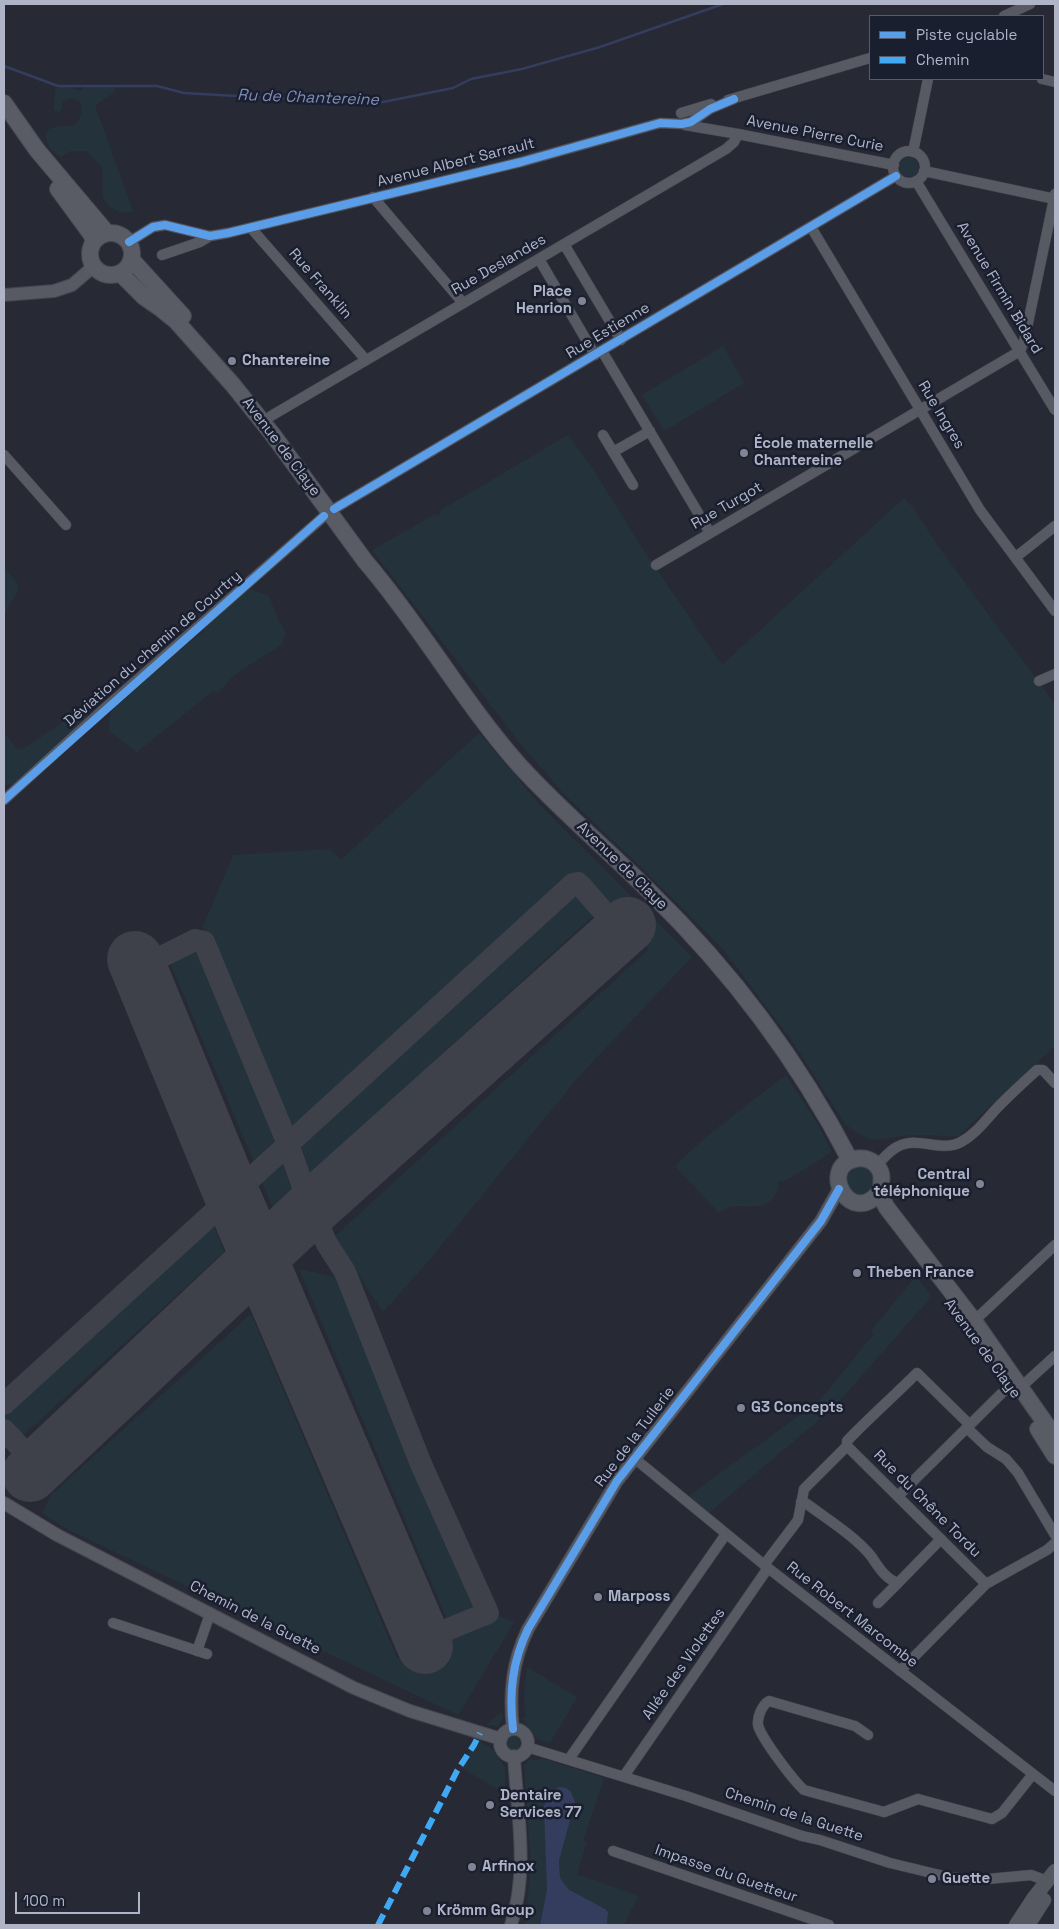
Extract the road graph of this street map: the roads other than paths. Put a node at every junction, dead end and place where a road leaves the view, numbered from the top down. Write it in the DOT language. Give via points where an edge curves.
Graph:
graph roads {
  1 [pos="1030,4"];
  2 [pos="1006,15"];
  3 [pos="869,58"];
  4 [pos="928,80"];
  5 [pos="734,99"];
  6 [pos="4,103"];
  7 [pos="681,112"];
  8 [pos="4,118"];
  9 [pos="698,118"];
  10 [pos="682,124"];
  11 [pos="643,127"];
  12 [pos="734,133"];
  13 [pos="913,152"];
  14 [pos="894,165"];
  15 [pos="924,172"];
  16 [pos="896,176"];
  17 [pos="916,181"];
  18 [pos="373,197"];
  19 [pos="1055,197"];
  20 [pos="811,227"];
  21 [pos="251,228"];
  22 [pos="210,236"];
  23 [pos="101,237"];
  24 [pos="129,242"];
  25 [pos="564,244"];
  26 [pos="162,254"];
  27 [pos="539,259"];
  28 [pos="132,260"];
  29 [pos="94,266"];
  30 [pos="120,273"];
  31 [pos="4,295"];
  32 [pos="463,303"];
  33 [pos="621,340"];
  34 [pos="1020,351"];
  35 [pos="599,353"];
  36 [pos="366,360"];
  37 [pos="233,385"];
  38 [pos="920,410"];
  39 [pos="1055,410"];
  40 [pos="271,416"];
  41 [pos="650,431"];
  42 [pos="603,435"];
  43 [pos="613,452"];
  44 [pos="4,455"];
  45 [pos="632,484"];
  46 [pos="331,510"];
  47 [pos="66,525"];
  48 [pos="1055,526"];
  49 [pos="710,533"];
  50 [pos="1016,557"];
  51 [pos="656,566"];
  52 [pos="1055,611"];
  53 [pos="1055,674"];
  54 [pos="1039,681"];
  55 [pos="4,800"];
  56 [pos="1055,1083"];
  57 [pos="850,1160"];
  58 [pos="876,1165"];
  59 [pos="839,1189"];
  60 [pos="880,1191"];
  61 [pos="859,1202"];
  62 [pos="821,1221"];
  63 [pos="1055,1245"];
  64 [pos="974,1320"];
  65 [pos="1055,1356"];
  66 [pos="1016,1386"];
  67 [pos="968,1427"];
  68 [pos="1055,1437"];
  69 [pos="847,1446"];
  70 [pos="1055,1456"];
  71 [pos="634,1458"];
  72 [pos="898,1496"];
  73 [pos="801,1502"];
  74 [pos="4,1503"];
  75 [pos="726,1534"];
  76 [pos="1055,1535"];
  77 [pos="941,1540"];
  78 [pos="1055,1543"];
  79 [pos="766,1566"];
  80 [pos="898,1583"];
  81 [pos="986,1584"];
  82 [pos="878,1603"];
  83 [pos="210,1614"];
  84 [pos="113,1623"];
  85 [pos="900,1671"];
  86 [pos="513,1729"];
  87 [pos="868,1735"];
  88 [pos="501,1739"];
  89 [pos="527,1747"];
  90 [pos="514,1756"];
  91 [pos="569,1759"];
  92 [pos="1033,1774"];
  93 [pos="624,1776"];
  94 [pos="1055,1791"];
  95 [pos="613,1851"];
  96 [pos="1053,1881"];
  97 [pos="511,1925"];
  98 [pos="829,1925"];
  99 [pos="1016,1925"];
  100 [pos="1028,1925"];
  1 -- 2 [label="street"];
  3 -- 5 [label="street, Avenue Albert Sarrault"];
  4 -- 13 [label="street"];
  5 -- 7 [label="street, Avenue Albert Sarrault"];
  5 -- 9 [label="street, Avenue Albert Sarrault"];
  6 -- 23 [label="main road"];
  7 -- 9 [label="street"];
  7 -- 11 [label="street, Avenue Albert Sarrault"];
  8 -- 23 [label="main road" via="89,231"];
  9 -- 10 [label="street, Avenue Albert Sarrault"];
  9 -- 12 [label="street, Avenue Pierre Curie"];
  10 -- 11 [label="street, Avenue Albert Sarrault" via="660,123"];
  10 -- 12 [label="street, Avenue Pierre Curie"];
  11 -- 18 [label="street, Avenue Albert Sarrault" via="557,153"];
  12 -- 14 [label="street, Avenue Pierre Curie"];
  12 -- 25 [label="street, Rue Deslandes" via="734,142 726,148"];
  13 -- 14 [label="street" via="898,156"];
  13 -- 15 [label="street" via="924,162"];
  14 -- 16 [label="street"];
  15 -- 17 [label="street"];
  15 -- 19 [label="street"];
  16 -- 17 [label="street" via="908,183"];
  16 -- 20 [label="street, Rue Estienne"];
  17 -- 34 [label="street, Avenue Firmin Bidard"];
  18 -- 21 [label="street, Avenue Albert Sarrault"];
  18 -- 32 [label="street"];
  19 -- 34 [label="street"];
  20 -- 33 [label="street, Rue Estienne"];
  20 -- 38 [label="street, Rue Ingres"];
  21 -- 22 [label="street, Avenue Albert Sarrault"];
  21 -- 36 [label="street, Rue Franklin"];
  22 -- 24 [label="street, Avenue Albert Sarrault" via="165,225 153,227"];
  22 -- 26 [label="street"];
  23 -- 24 [label="main road" via="117,234"];
  23 -- 29 [label="main road" via="90,249"];
  24 -- 28 [label="main road"];
  25 -- 27 [label="street, Rue Deslandes"];
  25 -- 33 [label="street"];
  27 -- 32 [label="street, Rue Deslandes"];
  27 -- 35 [label="street"];
  28 -- 30 [label="main road"];
  28 -- 40 [label="main road, Avenue de Claye"];
  29 -- 30 [label="main road" via="103,274"];
  29 -- 31 [label="street" via="72,285 54,291"];
  30 -- 37 [label="main road, Avenue de Claye" via="176,322"];
  32 -- 36 [label="street, Rue Deslandes"];
  33 -- 35 [label="street, Rue Estienne"];
  34 -- 38 [label="street, Rue Turgot"];
  34 -- 39 [label="street, Avenue Firmin Bidard"];
  35 -- 41 [label="street"];
  35 -- 46 [label="street, Rue Estienne"];
  36 -- 40 [label="street, Rue Deslandes"];
  37 -- 40 [label="main road, Avenue de Claye" via="264,416"];
  37 -- 46 [label="main road, Avenue de Claye"];
  38 -- 49 [label="street, Rue Turgot"];
  38 -- 50 [label="street, Rue Ingres" via="980,510"];
  40 -- 46 [label="main road, Avenue de Claye"];
  41 -- 43 [label="street"];
  41 -- 49 [label="street"];
  42 -- 43 [label="street"];
  43 -- 45 [label="street"];
  44 -- 47 [label="street"];
  46 -- 55 [label="street, Déviation du chemin de Courtry"];
  46 -- 57 [label="main road, Avenue de Claye" via="519,765 652,893 732,980 795,1068"];
  48 -- 50 [label="street"];
  49 -- 51 [label="street, Rue Turgot"];
  50 -- 52 [label="street, Rue Ingres"];
  53 -- 54 [label="street"];
  56 -- 58 [label="street" via="1043,1070 1037,1070 961,1142 947,1146 903,1144"];
  57 -- 58 [label="main road" via="861,1158"];
  57 -- 59 [label="main road" via="841,1169"];
  58 -- 60 [label="main road, Avenue de Claye" via="882,1177"];
  59 -- 61 [label="main road, Avenue de Claye" via="848,1199"];
  59 -- 62 [label="street, Rue de la Tuilerie"];
  60 -- 61 [label="main road" via="870,1201"];
  60 -- 64 [label="main road, Avenue de Claye" via="887,1208"];
  61 -- 62 [label="street, Rue de la Tuilerie" via="838,1207"];
  61 -- 66 [label="main road, Avenue de Claye" via="879,1214"];
  62 -- 71 [label="street, Rue de la Tuilerie"];
  63 -- 64 [label="street"];
  64 -- 66 [label="main road, Avenue de Claye"];
  65 -- 66 [label="street"];
  66 -- 67 [label="street"];
  66 -- 68 [label="main road, Avenue de Claye"];
  66 -- 70 [label="main road, Avenue de Claye"];
  67 -- 69 [label="street, Allée des Violettes" via="917,1373 867,1420 847,1441"];
  67 -- 72 [label="street"];
  67 -- 76 [label="street" via="986,1447 1006,1458"];
  69 -- 72 [label="street, Rue du Chêne Tordu"];
  69 -- 73 [label="street, Allée des Violettes" via="806,1487"];
  71 -- 75 [label="street, Rue Robert Marcombe"];
  71 -- 86 [label="street, Rue de la Tuilerie" via="610,1491 523,1640 512,1678"];
  72 -- 77 [label="street, Rue du Chêne Tordu"];
  73 -- 79 [label="street, Allée des Violettes" via="798,1520"];
  73 -- 80 [label="street" via="852,1538 890,1580"];
  74 -- 83 [label="street, Chemin de la Guette" via="57,1536"];
  75 -- 79 [label="street, Rue Robert Marcombe"];
  75 -- 91 [label="street"];
  77 -- 80 [label="street"];
  77 -- 81 [label="street, Rue du Chêne Tordu"];
  78 -- 81 [label="street"];
  79 -- 85 [label="street, Rue Robert Marcombe"];
  79 -- 93 [label="street, Allée des Violettes"];
  80 -- 82 [label="street"];
  81 -- 85 [label="street"];
  83 -- 84 [label="street" via="202,1652"];
  83 -- 88 [label="street, Chemin de la Guette" via="373,1697"];
  85 -- 92 [label="street, Rue Robert Marcombe"];
  86 -- 88 [label="street" via="505,1732"];
  86 -- 89 [label="street" via="524,1734"];
  87 -- 92 [label="street" via="855,1726 769,1701 764,1704 758,1720 760,1732 804,1790 884,1812 918,1798 992,1819 1002,1813"];
  88 -- 90 [label="street" via="503,1751"];
  89 -- 90 [label="street" via="522,1754"];
  89 -- 91 [label="street, Chemin de la Guette"];
  90 -- 97 [label="street" via="522,1868"];
  91 -- 93 [label="street, Chemin de la Guette"];
  92 -- 94 [label="street, Rue Robert Marcombe"];
  93 -- 96 [label="street, Chemin de la Guette" via="802,1836 937,1875 977,1880 1031,1875"];
  95 -- 98 [label="street, Impasse du Guetteur"];
  96 -- 99 [label="main road"];
  96 -- 100 [label="main road"];
}
